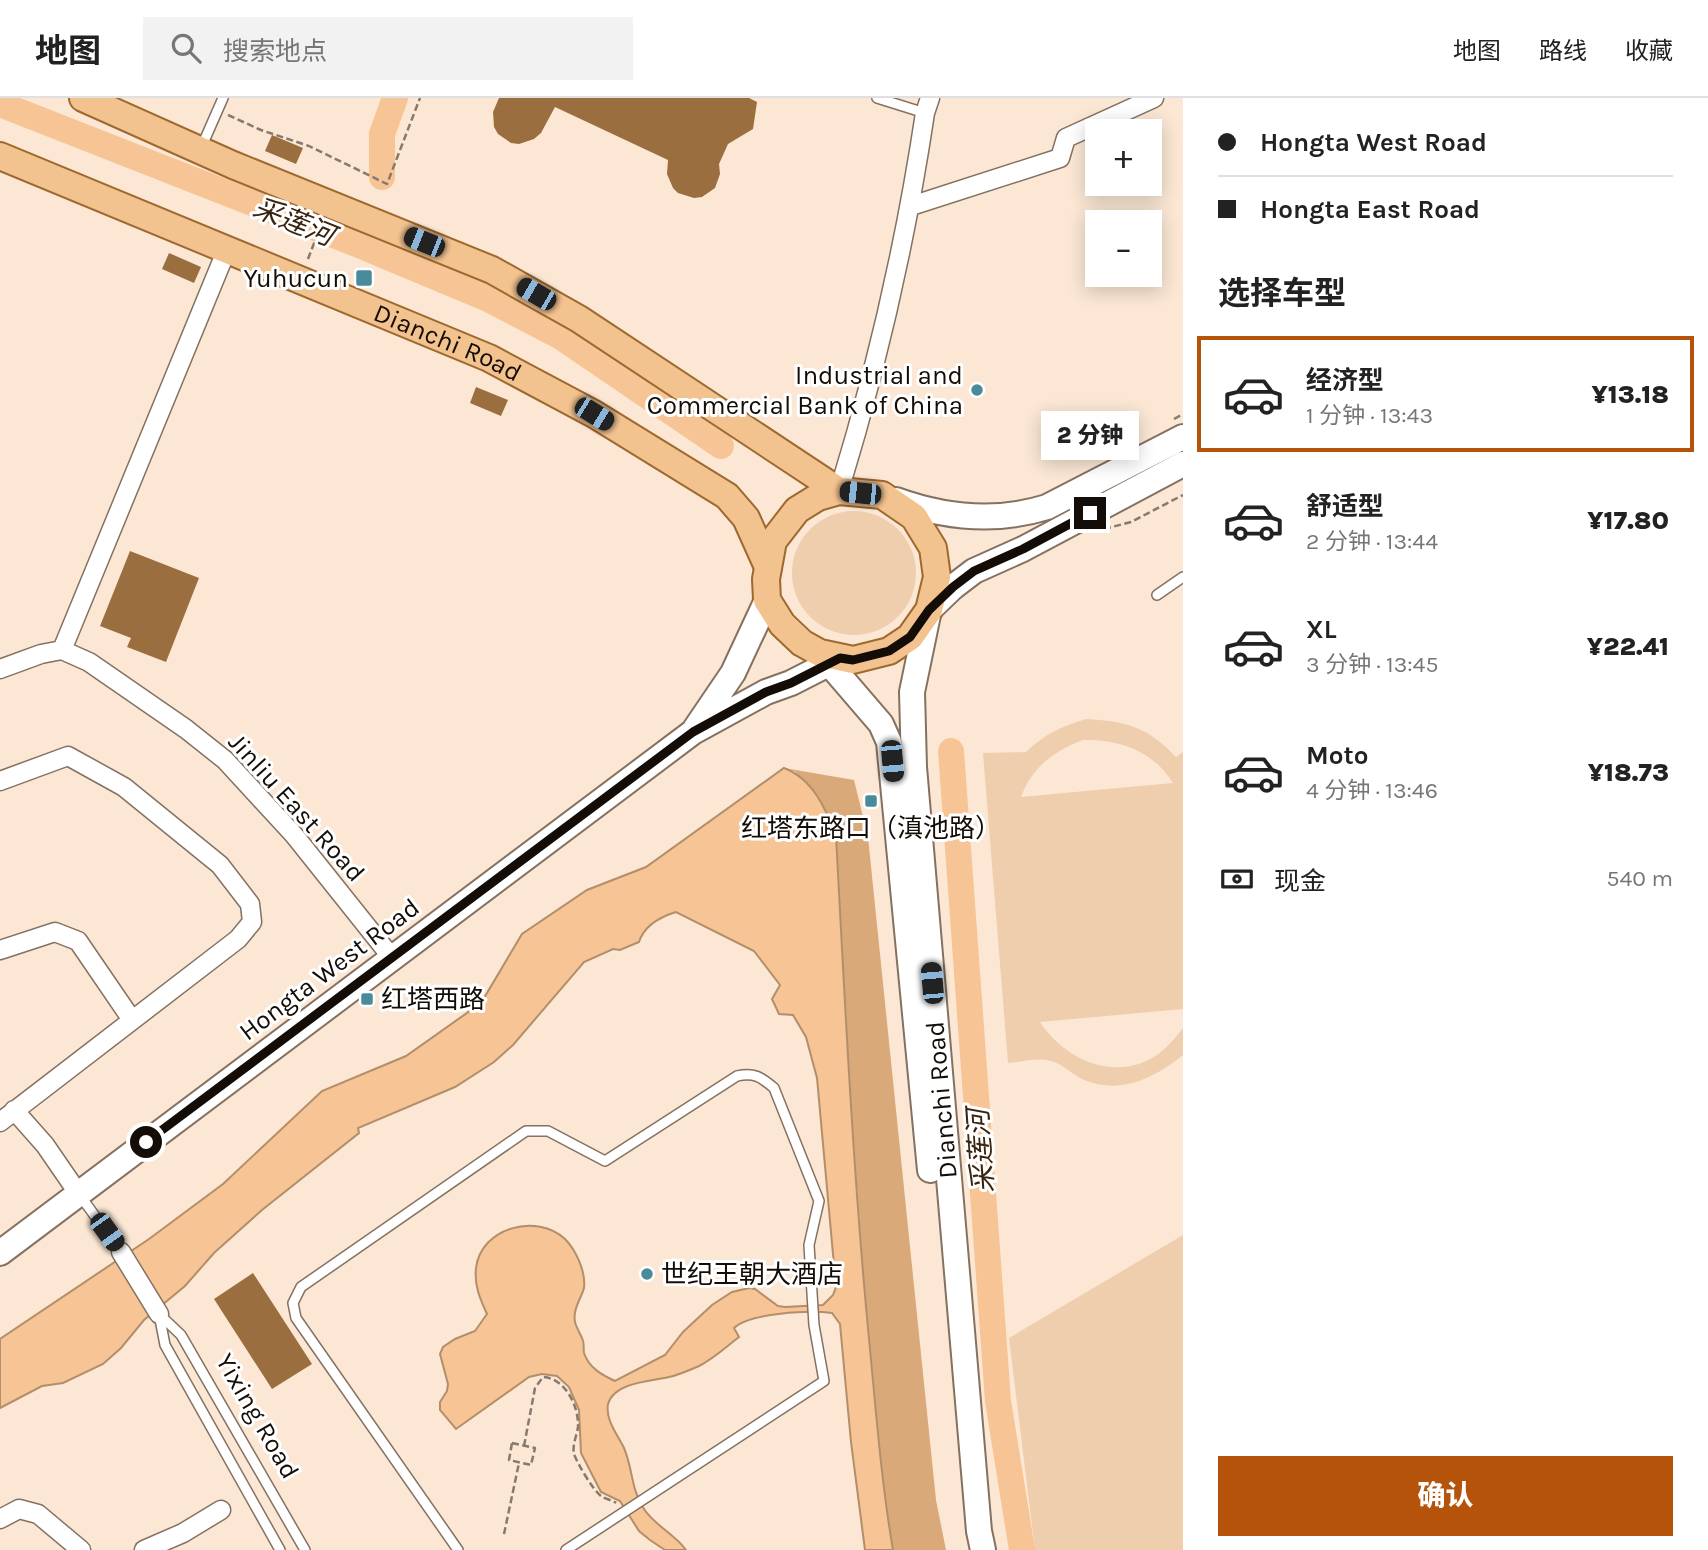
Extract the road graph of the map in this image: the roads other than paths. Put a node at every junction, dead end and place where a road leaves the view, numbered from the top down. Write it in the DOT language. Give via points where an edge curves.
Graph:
graph roads {
  1 [pos="83,98"];
  2 [pos="223,98"];
  3 [pos="877,98"];
  4 [pos="1154,98"];
  5 [pos="928,105"];
  6 [pos="201,150"];
  7 [pos="0,156"];
  8 [pos="911,206"];
  9 [pos="227,249"];
  10 [pos="1183,437"];
  11 [pos="1183,464"];
  12 [pos="839,491"];
  13 [pos="882,495"];
  14 [pos="768,567"];
  15 [pos="1183,577"];
  16 [pos="1157,595"];
  17 [pos="767,600"];
  18 [pos="929,610"];
  19 [pos="61,650"];
  20 [pos="830,658"];
  21 [pos="0,668"];
  22 [pos="791,683"];
  23 [pos="858,696"];
  24 [pos="693,732"];
  25 [pos="0,780"];
  26 [pos="0,950"];
  27 [pos="393,959"];
  28 [pos="132,1020"];
  29 [pos="7,1116"];
  30 [pos="78,1192"];
  31 [pos="121,1252"];
  32 [pos="0,1253"];
  33 [pos="159,1314"];
  34 [pos="221,1510"];
  35 [pos="0,1519"];
  36 [pos="81,1550"];
  37 [pos="144,1550"];
  38 [pos="280,1550"];
  39 [pos="305,1550"];
  40 [pos="458,1550"];
  41 [pos="566,1550"];
  42 [pos="967,1550"];
  43 [pos="983,1550"];
  1 -- 6 [label="main road"];
  2 -- 6 [label="lane"];
  3 -- 5 [label="lane"];
  4 -- 8 [label="street" via="1066,138 1060,158"];
  5 -- 8 [label="street"];
  6 -- 12 [label="main road" via="492,270 579,319"];
  7 -- 9 [label="main road, Dianchi Road"];
  8 -- 12 [label="street" via="859,427"];
  9 -- 14 [label="main road, Dianchi Road" via="489,358 594,414 727,496 746,517"];
  9 -- 19 [label="street"];
  10 -- 13 [label="main road" via="1025,514 952,516"];
  11 -- 18 [label="main road" via="974,571"];
  12 -- 13 [label="main road"];
  12 -- 14 [label="main road" via="797,510 773,541"];
  13 -- 18 [label="main road" via="914,517 933,548 937,577"];
  14 -- 17 [label="main road"];
  15 -- 16 [label="lane"];
  17 -- 20 [label="main road" via="782,624 802,643"];
  17 -- 24 [label="main road" via="733,673"];
  18 -- 20 [label="main road" via="910,637 889,651 853,660"];
  18 -- 43 [label="main road, Dianchi Road" via="912,692 914,767"];
  19 -- 21 [label="street"];
  19 -- 27 [label="street, Jinliu East Road" via="89,662 225,760 294,835"];
  20 -- 22 [label="main road"];
  20 -- 23 [label="main road, Dianchi Road"];
  22 -- 23 [label="main road" via="827,683"];
  22 -- 24 [label="main road"];
  23 -- 42 [label="main road, Dianchi Road" via="881,724 892,761"];
  24 -- 27 [label="main road, Hongta West Road"];
  25 -- 28 [label="street" via="68,756 124,787 210,856 250,904 252,922 238,939"];
  26 -- 28 [label="street" via="55,932 78,941"];
  27 -- 30 [label="main road, Hongta West Road"];
  28 -- 29 [label="street"];
  29 -- 30 [label="street" via="45,1145"];
  30 -- 31 [label="lane, Yixing Road"];
  30 -- 32 [label="main road, Hongta West Road"];
  31 -- 33 [label="street, Yixing Road"];
  33 -- 38 [label="lane, Yixing Road" via="165,1345"];
  33 -- 39 [label="lane, Yixing Road" via="181,1335"];
  34 -- 37 [label="street"];
  35 -- 36 [label="street" via="19,1509 38,1514"];
  40 -- 41 [label="lane" via="296,1318 293,1303 300,1287 526,1131 548,1131 605,1161 737,1076 750,1073 761,1077 774,1088 819,1201 809,1245 824,1381"];
}
